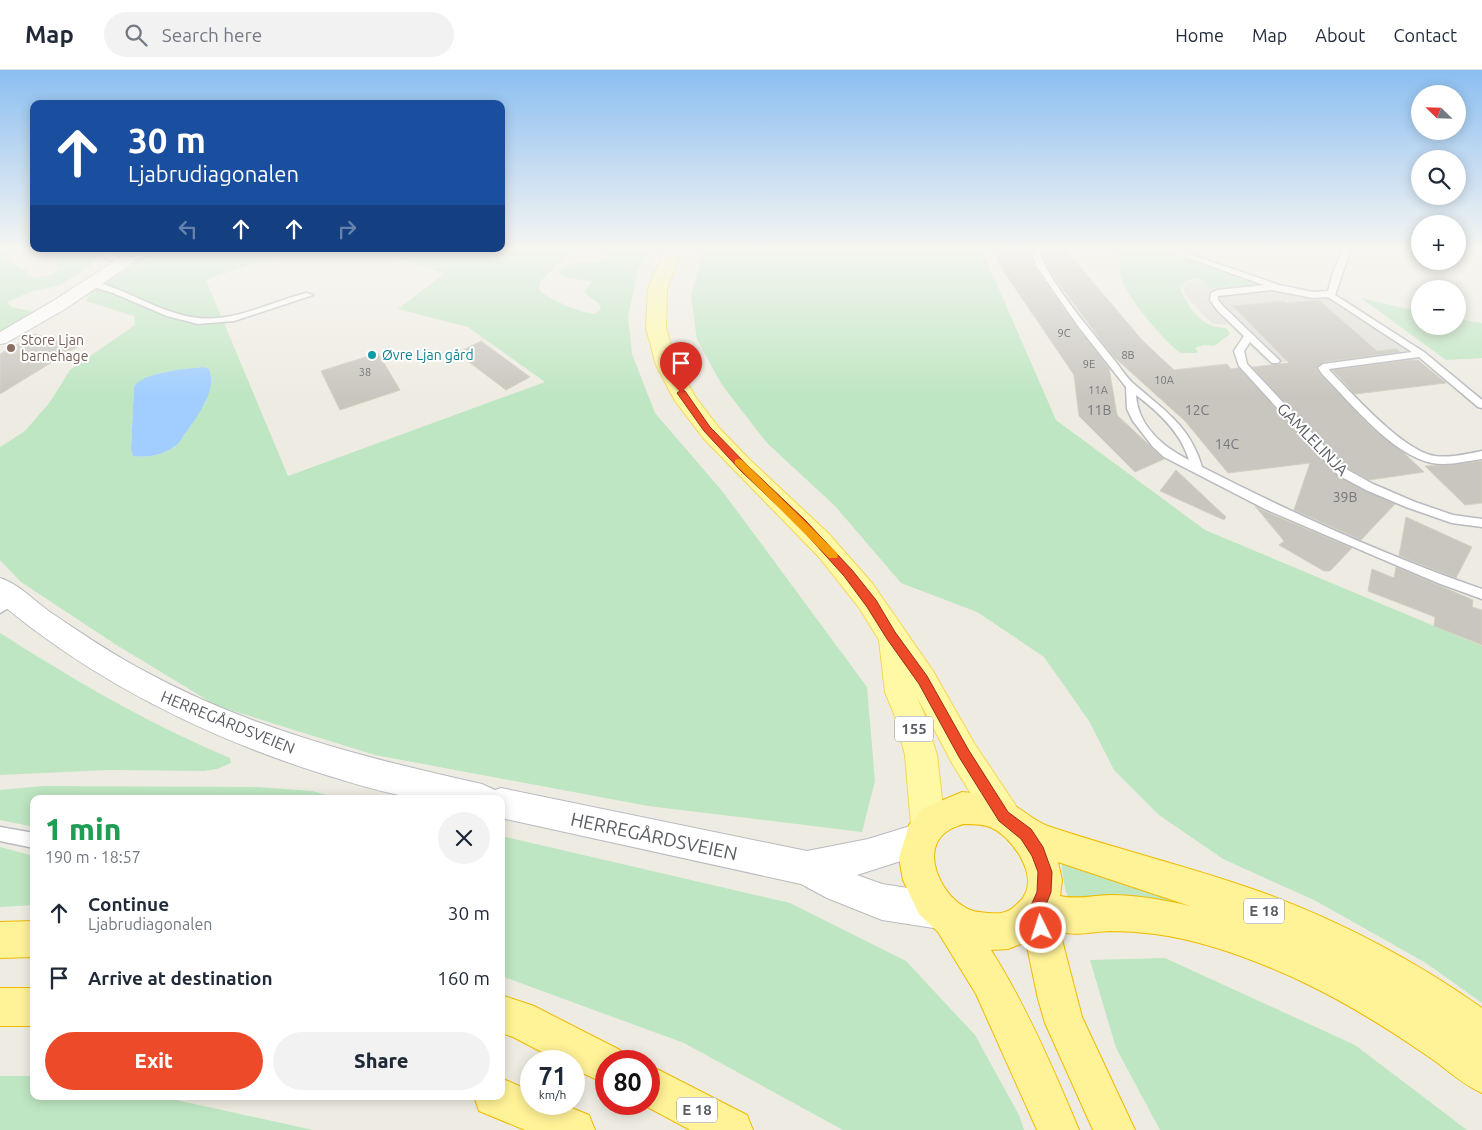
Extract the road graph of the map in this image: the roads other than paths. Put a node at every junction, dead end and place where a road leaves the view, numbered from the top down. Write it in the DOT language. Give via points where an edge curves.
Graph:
graph roads {
  1 [pos="72,297"];
  2 [pos="133,297"];
  3 [pos="301,297"];
  4 [pos="656,297"];
  5 [pos="1062,297"];
  6 [pos="1214,297"];
  7 [pos="1336,297"];
  8 [pos="1249,336"];
  9 [pos="0,339"];
  10 [pos="1421,354"];
  11 [pos="1275,361"];
  12 [pos="1131,387"];
  13 [pos="1482,406"];
  14 [pos="1482,455"];
  15 [pos="1197,470"];
  16 [pos="1482,522"];
  17 [pos="1482,594"];
  18 [pos="4,599"];
  19 [pos="891,635"];
  20 [pos="465,795"];
  21 [pos="505,804"];
  22 [pos="1015,825"];
  23 [pos="924,832"];
  24 [pos="0,834"];
  25 [pos="30,840"];
  26 [pos="807,868"];
  27 [pos="1037,910"];
  28 [pos="946,916"];
  29 [pos="30,939"];
  30 [pos="0,940"];
  31 [pos="0,1007"];
  32 [pos="30,1007"];
  33 [pos="505,1015"];
  34 [pos="1482,1032"];
  35 [pos="595,1058"];
  36 [pos="1482,1073"];
  37 [pos="660,1091"];
  38 [pos="503,1100"];
  39 [pos="1055,1124"];
  40 [pos="574,1130"];
  41 [pos="732,1130"];
  42 [pos="1114,1130"];
  1 -- 9 [label="street"];
  2 -- 3 [label="lane" via="183,318 202,321 236,318"];
  4 -- 19 [label="main road, 155" via="656,317 664,358 674,381 707,429 744,469 802,522 848,573"];
  5 -- 12 [label="lane"];
  6 -- 8 [label="lane" via="1220,308"];
  7 -- 10 [label="lane"];
  8 -- 11 [label="lane"];
  8 -- 16 [label="lane, GAMLELINJA" via="1239,351 1242,364 1342,472 1362,484 1424,509 1462,522"];
  10 -- 13 [label="lane"];
  10 -- 14 [label="lane" via="1323,368 1398,442 1416,454 1437,460"];
  12 -- 15 [label="lane" via="1167,416 1195,458"];
  12 -- 15 [label="lane" via="1132,409 1157,445"];
  15 -- 17 [label="lane" via="1269,506"];
  18 -- 20 [label="street, HERREGÅRDSVEIEN" via="111,668 214,719 314,756"];
  19 -- 22 [label="main road, 155" via="923,680 963,753"];
  19 -- 23 [label="main road, 155" via="900,692 921,755"];
  21 -- 26 [label="street, HERREGÅRDSVEIEN"];
  22 -- 23 [label="highway, E 18" via="976,808 962,808 938,816"];
  22 -- 27 [label="highway" via="1038,852 1045,872 1044,892"];
  22 -- 34 [label="highway, E 18" via="1094,859 1270,913 1391,972"];
  23 -- 26 [label="street, HERREGÅRDSVEIEN" via="868,856"];
  23 -- 28 [label="highway" via="916,853 917,868 929,898"];
  24 -- 25 [label="lane"];
  26 -- 28 [label="street, HERREGÅRDSVEIEN" via="839,886 882,902"];
  27 -- 28 [label="highway" via="1025,923 1009,931 990,933 970,929"];
  27 -- 36 [label="highway, E 18" via="1074,917 1110,913 1156,916 1237,937 1322,972 1381,1004 1447,1046"];
  27 -- 42 [label="highway" via="1065,1023"];
  28 -- 39 [label="highway" via="989,981"];
  29 -- 30 [label="highway"];
  31 -- 32 [label="highway"];
  33 -- 35 [label="highway"];
  37 -- 41 [label="highway, E 18"];
  38 -- 40 [label="highway"];
}
